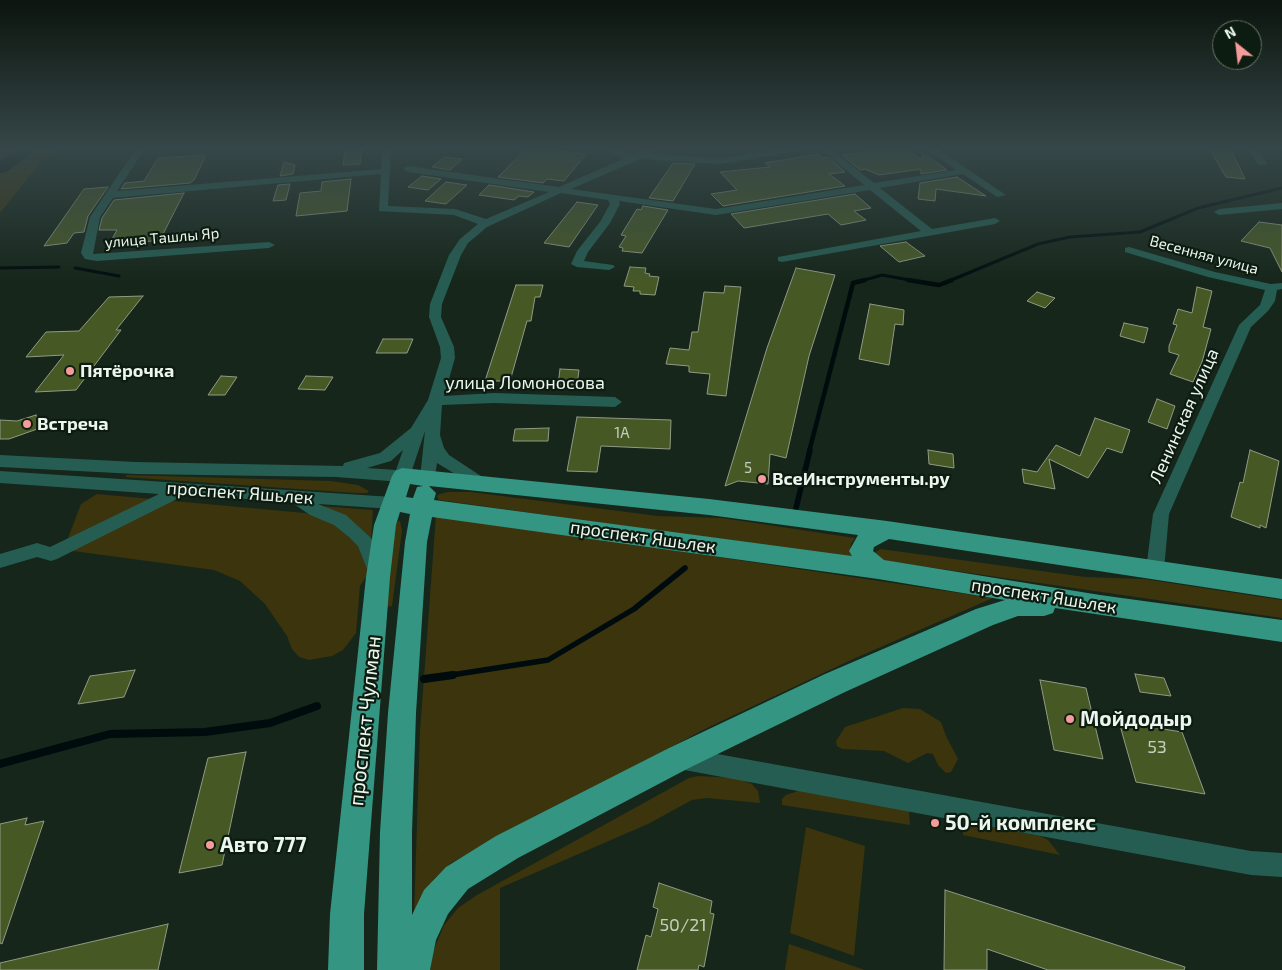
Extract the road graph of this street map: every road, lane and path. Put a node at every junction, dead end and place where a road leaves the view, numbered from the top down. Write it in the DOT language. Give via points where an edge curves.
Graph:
graph roads {
  1 [pos="110,195"];
  2 [pos="384,195"];
  3 [pos="550,195"];
  4 [pos="600,195"];
  5 [pos="818,195"];
  6 [pos="883,195"];
  7 [pos="612,197"];
  8 [pos="1282,206"];
  9 [pos="1219,212"];
  10 [pos="995,221"];
  11 [pos="487,223"];
  12 [pos="930,233"];
  13 [pos="269,245"];
  14 [pos="1129,250"];
  15 [pos="782,259"];
  16 [pos="609,267"];
  17 [pos="1276,287"];
  18 [pos="435,401"];
  19 [pos="615,402"];
  20 [pos="416,431"];
  21 [pos="433,431"];
  22 [pos="0,462"];
  23 [pos="336,471"];
  24 [pos="402,476"];
  25 [pos="0,477"];
  26 [pos="428,478"];
  27 [pos="478,482"];
  28 [pos="183,489"];
  29 [pos="295,498"];
  30 [pos="392,503"];
  31 [pos="421,507"];
  32 [pos="887,530"];
  33 [pos="0,561"];
  34 [pos="878,570"];
  35 [pos="1155,570"];
  36 [pos="378,577"];
  37 [pos="1282,589"];
  38 [pos="1100,605"];
  39 [pos="1244,625"];
  40 [pos="1282,631"];
  41 [pos="1282,642"];
  42 [pos="679,758"];
  43 [pos="1282,865"];
  44 [pos="346,970"];
  45 [pos="395,970"];
  46 [pos="412,970"];
  1 -- 13 [label="street, улица Ташлы Яр" via="95,217 87,253 89,257"];
  2 -- 11 [label="street" via="383,209 450,211"];
  3 -- 11 [label="street"];
  4 -- 7 [label="street"];
  5 -- 7 [label="street" via="721,212"];
  6 -- 12 [label="street"];
  7 -- 16 [label="street" via="615,204 577,264"];
  8 -- 9 [label="street"];
  10 -- 12 [label="street"];
  11 -- 18 [label="street" via="474,231 459,248 436,304 435,316 448,358"];
  12 -- 15 [label="street"];
  14 -- 17 [label="street, Весенняя улица" via="1212,275"];
  17 -- 35 [label="street, Ленинская улица" via="1264,308 1246,325 1161,514"];
  18 -- 19 [label="street, улица Ломоносова" via="494,398"];
  18 -- 20 [label="street"];
  18 -- 21 [label="street"];
  20 -- 23 [label="street" via="385,457"];
  20 -- 24 [label="street"];
  21 -- 26 [label="street"];
  21 -- 27 [label="street" via="436,448 443,459"];
  22 -- 23 [label="street, проспект Яшьлек"];
  23 -- 24 [label="street, проспект Яшьлек"];
  24 -- 26 [label="main road, проспект Яшьлек"];
  24 -- 30 [label="main road, проспект Чулман"];
  25 -- 28 [label="street, проспект Яшьлек"];
  26 -- 27 [label="main road, проспект Яшьлек"];
  26 -- 31 [label="main road, проспект Чулман"];
  27 -- 32 [label="main road, проспект Яшьлек"];
  28 -- 29 [label="street, проспект Яшьлек"];
  28 -- 33 [label="street" via="51,554 37,550"];
  29 -- 30 [label="street, проспект Яшьлек"];
  29 -- 36 [label="street" via="340,520 355,532 365,543"];
  30 -- 31 [label="main road, проспект Яшьлек"];
  30 -- 36 [label="main road, проспект Чулман" via="385,525"];
  31 -- 34 [label="main road, проспект Яшьлек"];
  31 -- 45 [label="main road, проспект Чулман" via="402,713 396,832"];
  32 -- 34 [label="main road" via="866,540 861,551"];
  32 -- 35 [label="main road, проспект Яшьлек"];
  34 -- 38 [label="main road, проспект Яшьлек"];
  35 -- 37 [label="main road, проспект Яшьлек"];
  36 -- 44 [label="main road, проспект Чулман" via="347,914"];
  38 -- 39 [label="main road, проспект Яшьлек"];
  38 -- 42 [label="main road" via="1018,606 985,617 835,683"];
  39 -- 40 [label="main road, проспект Яшьлек"];
  39 -- 41 [label="street"];
  42 -- 43 [label="street" via="1251,863"];
  42 -- 46 [label="main road" via="556,820 457,878 436,902 419,937"];
}
